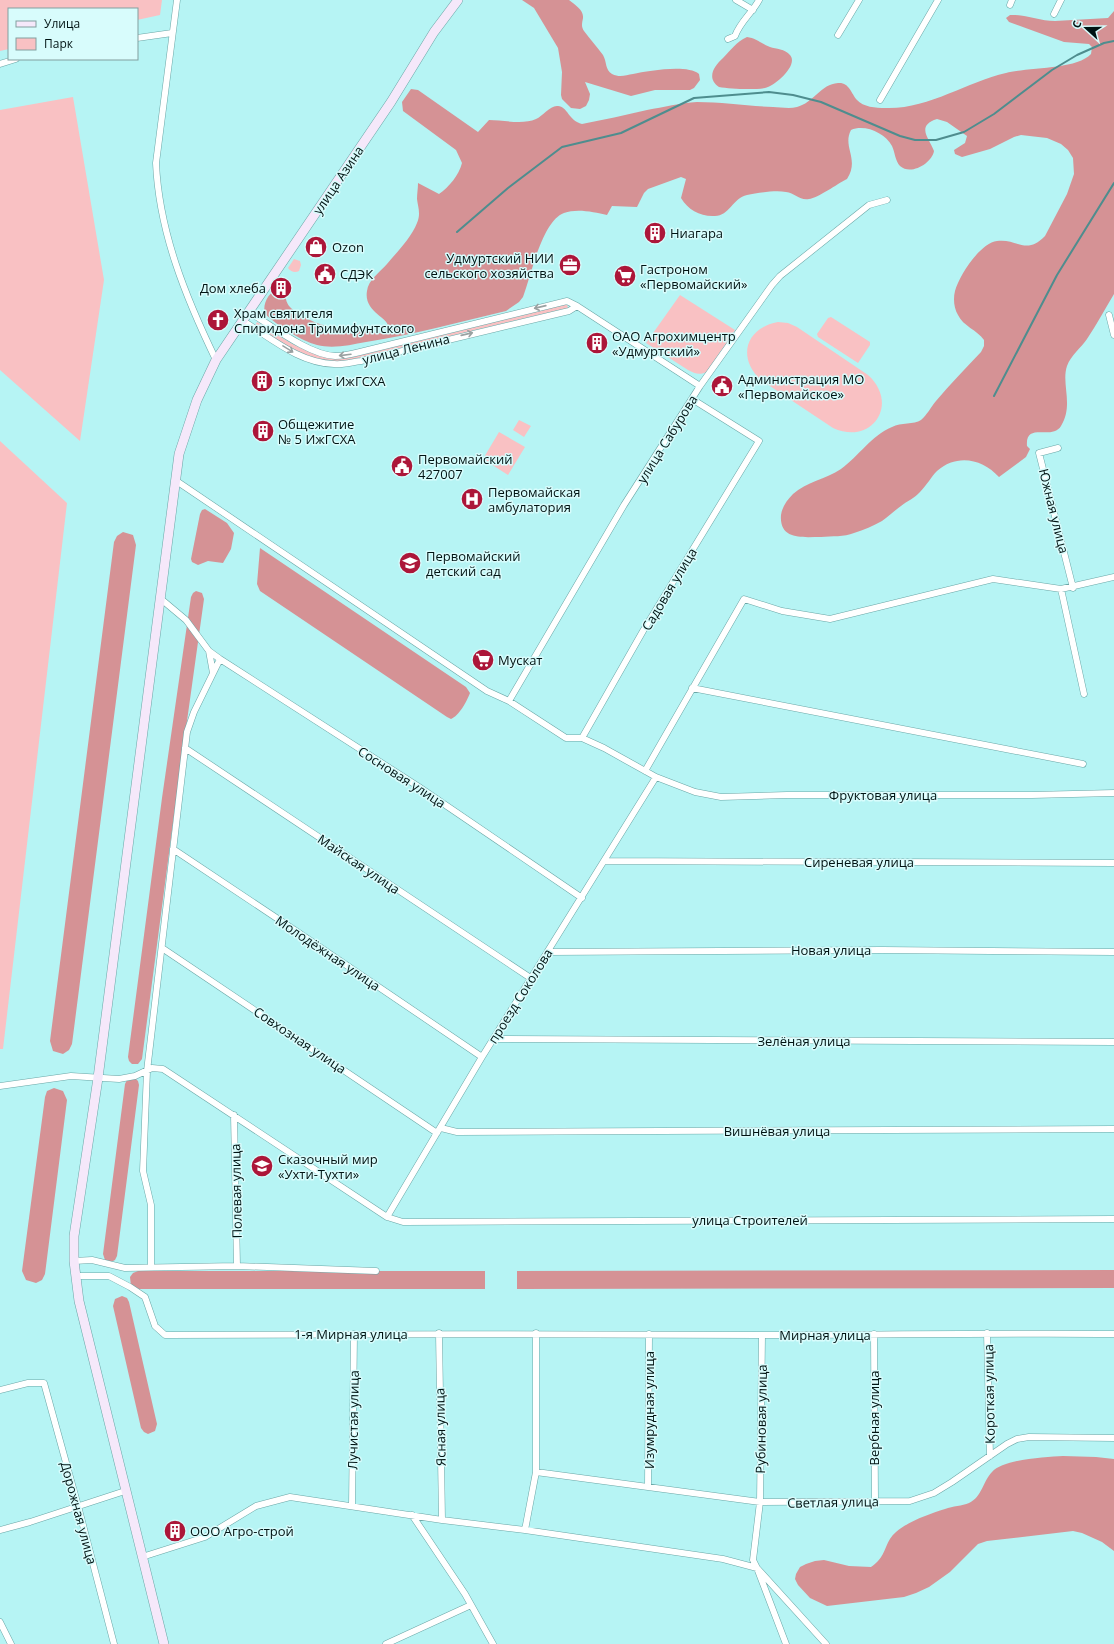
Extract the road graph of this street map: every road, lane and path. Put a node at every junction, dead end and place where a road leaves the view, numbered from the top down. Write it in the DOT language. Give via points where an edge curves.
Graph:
graph roads {
  1 [pos="177,0"];
  2 [pos="458,0"];
  3 [pos="736,0"];
  4 [pos="759,0"];
  5 [pos="859,0"];
  6 [pos="938,0"];
  7 [pos="1061,0"];
  8 [pos="753,10"];
  9 [pos="1054,14"];
  10 [pos="172,33"];
  11 [pos="838,35"];
  12 [pos="138,38"];
  13 [pos="728,40"];
  14 [pos="13,60"];
  15 [pos="0,64"];
  16 [pos="880,100"];
  17 [pos="887,200"];
  18 [pos="577,306"];
  19 [pos="249,312"];
  20 [pos="1109,315"];
  21 [pos="243,321"];
  22 [pos="1114,335"];
  23 [pos="216,360"];
  24 [pos="700,386"];
  25 [pos="692,399"];
  26 [pos="1058,448"];
  27 [pos="175,480"];
  28 [pos="1114,577"];
  29 [pos="1073,588"];
  30 [pos="1061,589"];
  31 [pos="161,599"];
  32 [pos="209,650"];
  33 [pos="220,659"];
  34 [pos="213,673"];
  35 [pos="692,688"];
  36 [pos="1084,694"];
  37 [pos="509,701"];
  38 [pos="582,738"];
  39 [pos="186,748"];
  40 [pos="1083,764"];
  41 [pos="645,771"];
  42 [pos="656,777"];
  43 [pos="1114,793"];
  44 [pos="173,849"];
  45 [pos="604,861"];
  46 [pos="1114,863"];
  47 [pos="582,898"];
  48 [pos="162,948"];
  49 [pos="548,952"];
  50 [pos="1114,952"];
  51 [pos="532,979"];
  52 [pos="494,1039"];
  53 [pos="1114,1042"];
  54 [pos="482,1057"];
  55 [pos="147,1071"];
  56 [pos="98,1078"];
  57 [pos="0,1086"];
  58 [pos="234,1115"];
  59 [pos="439,1130"];
  60 [pos="1114,1130"];
  61 [pos="387,1217"];
  62 [pos="1114,1219"];
  63 [pos="74,1261"];
  64 [pos="238,1266"];
  65 [pos="151,1267"];
  66 [pos="376,1271"];
  67 [pos="76,1276"];
  68 [pos="439,1333"];
  69 [pos="536,1333"];
  70 [pos="987,1333"];
  71 [pos="354,1334"];
  72 [pos="649,1334"];
  73 [pos="874,1334"];
  74 [pos="1114,1334"];
  75 [pos="762,1335"];
  76 [pos="0,1390"];
  77 [pos="1114,1438"];
  78 [pos="990,1456"];
  79 [pos="536,1472"];
  80 [pos="648,1486"];
  81 [pos="125,1490"];
  82 [pos="760,1502"];
  83 [pos="875,1502"];
  84 [pos="78,1506"];
  85 [pos="352,1506"];
  86 [pos="412,1515"];
  87 [pos="442,1520"];
  88 [pos="0,1530"];
  89 [pos="525,1530"];
  90 [pos="142,1557"];
  91 [pos="757,1568"];
  92 [pos="471,1605"];
  93 [pos="0,1622"];
  94 [pos="11,1644"];
  95 [pos="114,1644"];
  96 [pos="164,1644"];
  97 [pos="386,1644"];
  98 [pos="493,1644"];
  99 [pos="786,1644"];
  100 [pos="826,1644"];
  1 -- 10 [label="street"];
  2 -- 19 [label="street, улица Азина" via="434,32 391,102"];
  3 -- 8 [label="street"];
  4 -- 8 [label="street"];
  5 -- 11 [label="street"];
  6 -- 16 [label="street"];
  7 -- 9 [label="street"];
  8 -- 13 [label="street" via="739,26 735,36"];
  10 -- 12 [label="street"];
  10 -- 23 [label="street" via="156,163 157,187 164,226 178,271"];
  14 -- 15 [label="street"];
  17 -- 24 [label="street, улица Сабурова" via="869,205 780,276"];
  18 -- 19 [label="street, улица Ленина, one-way" via="567,301 335,356 312,350"];
  21 -- 18 [label="street, улица Ленина, one-way" via="297,355 320,363 335,364 361,361 569,311"];
  18 -- 24 [label="street, улица Ленина"];
  19 -- 21 [label="street, улица Азина"];
  20 -- 22 [label="street"];
  21 -- 23 [label="street, улица Азина"];
  23 -- 27 [label="street, улица Азина" via="195,407 179,454"];
  24 -- 25 [label="street, улица Сабурова"];
  25 -- 37 [label="street, улица Сабурова" via="624,505"];
  25 -- 38 [label="street, Садовая улица" via="759,441 643,631"];
  26 -- 29 [label="street, Южная улица" via="1039,453"];
  27 -- 31 [label="street, улица Азина"];
  27 -- 37 [label="street, Фруктовая улица" via="483,689"];
  28 -- 29 [label="street"];
  29 -- 30 [label="street"];
  30 -- 35 [label="street" via="993,579 830,619 782,611 744,599"];
  30 -- 36 [label="street"];
  31 -- 32 [label="street" via="186,620"];
  31 -- 56 [label="street, улица Азина"];
  32 -- 33 [label="street, Сосновая улица"];
  32 -- 34 [label="street"];
  33 -- 34 [label="street"];
  33 -- 47 [label="street, Сосновая улица" via="419,787"];
  34 -- 39 [label="street" via="191,722"];
  35 -- 40 [label="street"];
  35 -- 41 [label="street"];
  37 -- 38 [label="street, Фруктовая улица" via="566,738"];
  38 -- 41 [label="street, Фруктовая улица"];
  39 -- 44 [label="street"];
  39 -- 51 [label="street, Майская улица"];
  41 -- 42 [label="street, Фруктовая улица"];
  42 -- 43 [label="street, Фруктовая улица" via="695,792 721,797"];
  42 -- 45 [label="street, проезд Соколова"];
  44 -- 48 [label="street"];
  44 -- 54 [label="street, Молодёжная улица"];
  45 -- 46 [label="street, Сиреневая улица"];
  45 -- 47 [label="street, проезд Соколова"];
  47 -- 49 [label="street, проезд Соколова"];
  48 -- 55 [label="street"];
  48 -- 59 [label="street, Совхозная улица"];
  49 -- 50 [label="street, Новая улица"];
  49 -- 51 [label="street, проезд Соколова"];
  51 -- 52 [label="street, проезд Соколова"];
  52 -- 53 [label="street, Зелёная улица"];
  52 -- 54 [label="street, проезд Соколова"];
  54 -- 59 [label="street, проезд Соколова"];
  55 -- 56 [label="street, Полевая улица" via="135,1076"];
  55 -- 58 [label="street, Полевая улица" via="152,1068 163,1068"];
  55 -- 65 [label="street" via="143,1171 151,1205"];
  56 -- 57 [label="street, Полевая улица" via="71,1076"];
  56 -- 63 [label="street, улица Азина" via="74,1236"];
  58 -- 61 [label="street, Полевая улица"];
  58 -- 64 [label="street, Полевая улица"];
  59 -- 60 [label="street, Вишнёвая улица"];
  59 -- 61 [label="street, проезд Соколова"];
  61 -- 62 [label="street, улица Строителей" via="403,1222"];
  63 -- 65 [label="street" via="92,1260 125,1268"];
  63 -- 67 [label="street, улица Азина"];
  64 -- 65 [label="street"];
  64 -- 66 [label="street"];
  67 -- 71 [label="street, 1-я Мирная улица" via="109,1276 130,1287 145,1297 155,1326 165,1335"];
  67 -- 81 [label="street, улица Азина" via="79,1301"];
  68 -- 69 [label="street, 1-я Мирная улица"];
  68 -- 71 [label="street, 1-я Мирная улица"];
  68 -- 87 [label="street, Ясная улица"];
  69 -- 72 [label="street, Мирная улица"];
  69 -- 79 [label="street"];
  70 -- 73 [label="street, Мирная улица"];
  70 -- 74 [label="street, Мирная улица"];
  70 -- 78 [label="street, Короткая улица"];
  71 -- 85 [label="street, Лучистая улица"];
  72 -- 75 [label="street, Мирная улица"];
  72 -- 80 [label="street, Изумрудная улица"];
  73 -- 75 [label="street, Мирная улица"];
  73 -- 83 [label="street, Вербная улица"];
  75 -- 82 [label="street, Рубиновая улица"];
  76 -- 84 [label="street, Дорожная улица" via="28,1383 44,1383"];
  77 -- 78 [label="street, Светлая улица" via="1029,1437 1017,1439"];
  78 -- 83 [label="street, Светлая улица" via="934,1492 910,1501"];
  79 -- 80 [label="street, Светлая улица"];
  79 -- 89 [label="street"];
  80 -- 82 [label="street, Светлая улица"];
  81 -- 84 [label="street"];
  81 -- 90 [label="street, улица Азина"];
  82 -- 83 [label="street, Светлая улица"];
  82 -- 91 [label="street, Рубиновая улица" via="753,1560"];
  84 -- 88 [label="street"];
  84 -- 95 [label="street, Дорожная улица"];
  85 -- 86 [label="street"];
  85 -- 90 [label="street" via="290,1496 256,1506 205,1537"];
  86 -- 87 [label="street"];
  86 -- 92 [label="street"];
  87 -- 89 [label="street"];
  89 -- 91 [label="street" via="723,1559"];
  90 -- 96 [label="street, улица Азина"];
  91 -- 99 [label="street, Рубиновая улица"];
  91 -- 100 [label="street"];
  92 -- 97 [label="street"];
  92 -- 98 [label="street"];
  93 -- 94 [label="street"];
}
